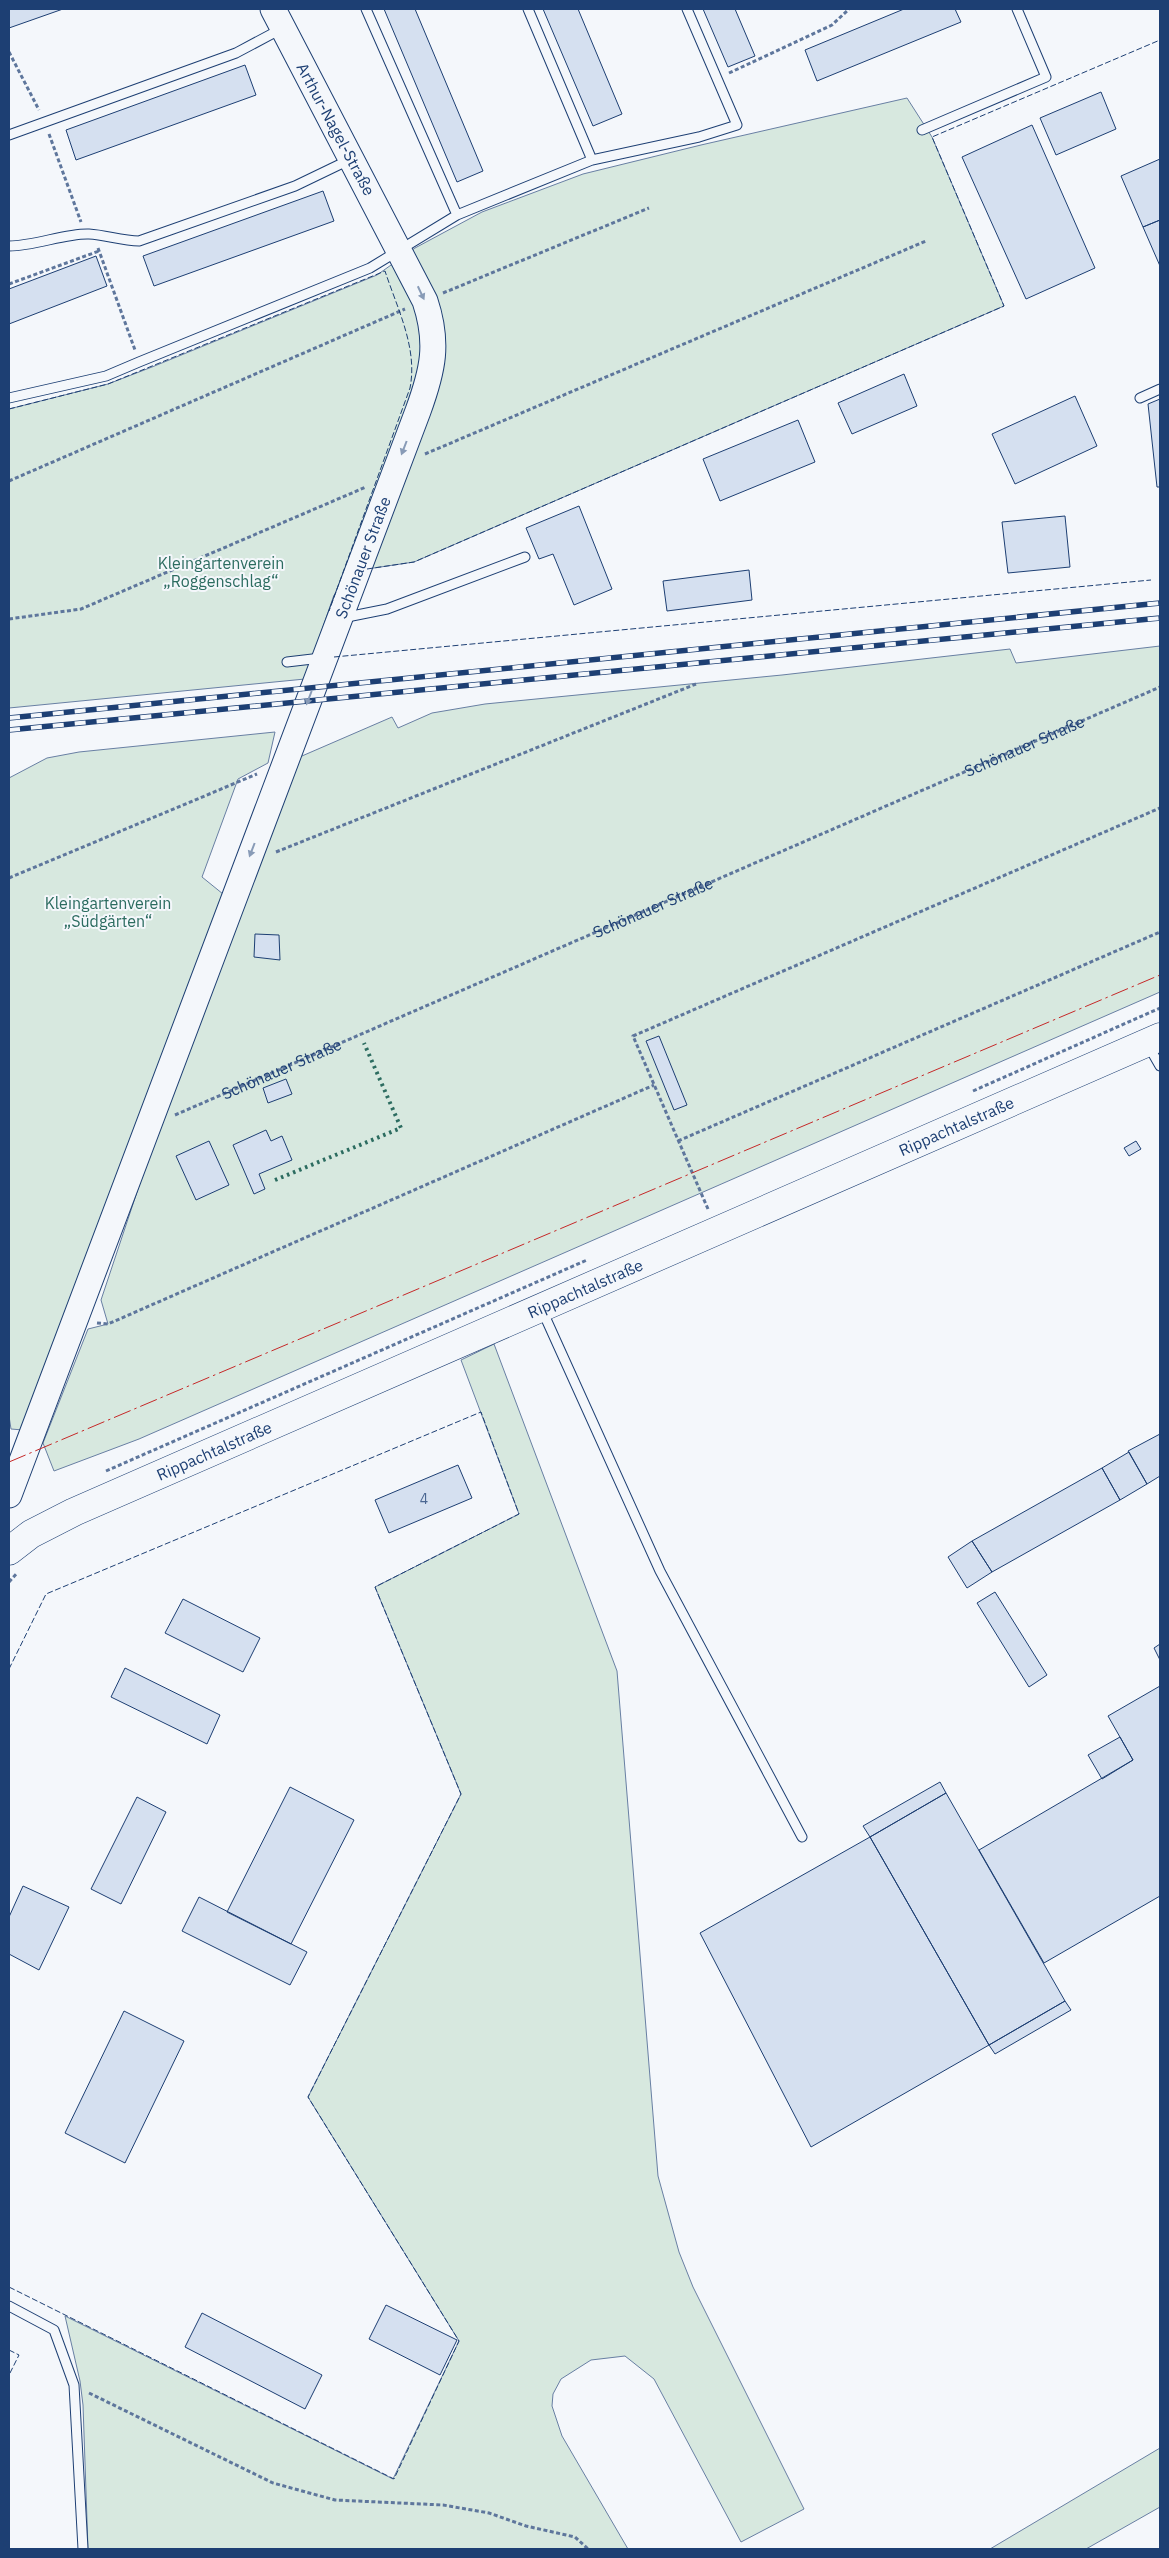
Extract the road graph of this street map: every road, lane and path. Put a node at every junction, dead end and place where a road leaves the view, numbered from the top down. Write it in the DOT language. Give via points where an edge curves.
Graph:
graph roads {
  1 [pos="366,9"];
  2 [pos="528,9"];
  3 [pos="687,9"];
  4 [pos="849,9"];
  5 [pos="1017,9"];
  6 [pos="278,18"];
  7 [pos="9,52"];
  8 [pos="718,79"];
  9 [pos="45,122"];
  10 [pos="922,130"];
  11 [pos="9,135"];
  12 [pos="351,158"];
  13 [pos="592,160"];
  14 [pos="649,208"];
  15 [pos="458,216"];
  16 [pos="88,234"];
  17 [pos="926,241"];
  18 [pos="9,246"];
  19 [pos="400,249"];
  20 [pos="99,251"];
  21 [pos="9,284"];
  22 [pos="425,301"];
  23 [pos="139,362"];
  24 [pos="1160,389"];
  25 [pos="9,398"];
  26 [pos="1140,398"];
  27 [pos="397,467"];
  28 [pos="9,481"];
  29 [pos="525,557"];
  30 [pos="9,619"];
  31 [pos="339,619"];
  32 [pos="325,657"];
  33 [pos="287,662"];
  34 [pos="696,684"];
  35 [pos="1160,687"];
  36 [pos="285,762"];
  37 [pos="1160,808"];
  38 [pos="247,863"];
  39 [pos="9,878"];
  40 [pos="1160,932"];
  41 [pos="1154,1040"];
  42 [pos="1160,1066"];
  43 [pos="654,1085"];
  44 [pos="146,1128"];
  45 [pos="678,1141"];
  46 [pos="708,1209"];
  47 [pos="540,1307"];
  48 [pos="74,1321"];
  49 [pos="9,1495"];
  50 [pos="10,1543"];
  51 [pos="802,1837"];
  52 [pos="9,2306"];
  53 [pos="74,2385"];
  54 [pos="83,2549"];
  55 [pos="588,2549"];
  1 -- 15 [label="lane"];
  2 -- 13 [label="lane"];
  3 -- 8 [label="lane"];
  4 -- 8 [label="path" via="832,26"];
  5 -- 10 [label="lane" via="1046,78"];
  6 -- 9 [label="lane" via="236,53"];
  6 -- 12 [label="street, Arthur-Nagel-Straße"];
  7 -- 9 [label="path"];
  8 -- 13 [label="lane" via="737,124 699,137"];
  9 -- 11 [label="lane"];
  9 -- 16 [label="path" via="79,218"];
  12 -- 16 [label="lane" via="295,186 139,241"];
  12 -- 19 [label="street, Arthur-Nagel-Straße"];
  13 -- 15 [label="lane"];
  14 -- 22 [label="path"];
  15 -- 19 [label="lane"];
  16 -- 18 [label="lane"];
  16 -- 20 [label="path"];
  17 -- 27 [label="path"];
  19 -- 22 [label="street, Schönauer Straße, one-way"];
  19 -- 23 [label="lane" via="370,268"];
  20 -- 21 [label="path"];
  20 -- 23 [label="path"];
  22 -- 27 [label="street, Schönauer Straße, one-way" via="433,325 435,346 432,366"];
  22 -- 28 [label="path"];
  23 -- 25 [label="lane" via="106,376"];
  24 -- 26 [label="lane"];
  27 -- 30 [label="path" via="81,609"];
  27 -- 31 [label="street, Schönauer Straße"];
  29 -- 31 [label="lane" via="388,609"];
  31 -- 32 [label="street, Schönauer Straße"];
  32 -- 33 [label="lane"];
  32 -- 36 [label="street, Schönauer Straße, one-way"];
  34 -- 38 [label="path"];
  35 -- 44 [label="path, Schönauer Straße"];
  36 -- 38 [label="street, Schönauer Straße, one-way"];
  36 -- 39 [label="path"];
  37 -- 43 [label="path" via="633,1036"];
  38 -- 44 [label="street, Schönauer Straße"];
  40 -- 45 [label="path"];
  41 -- 42 [label="lane"];
  41 -- 47 [label="main road, Rippachtalstraße"];
  43 -- 45 [label="path"];
  43 -- 48 [label="path" via="108,1324"];
  44 -- 48 [label="street, Schönauer Straße"];
  45 -- 46 [label="path"];
  47 -- 50 [label="main road, Rippachtalstraße"];
  47 -- 51 [label="lane" via="660,1571"];
  48 -- 49 [label="street, Schönauer Straße"];
  52 -- 53 [label="lane" via="54,2330"];
  53 -- 54 [label="lane"];
  53 -- 55 [label="path" via="273,2483 335,2500 443,2505 489,2513 526,2526 575,2537"];
}
